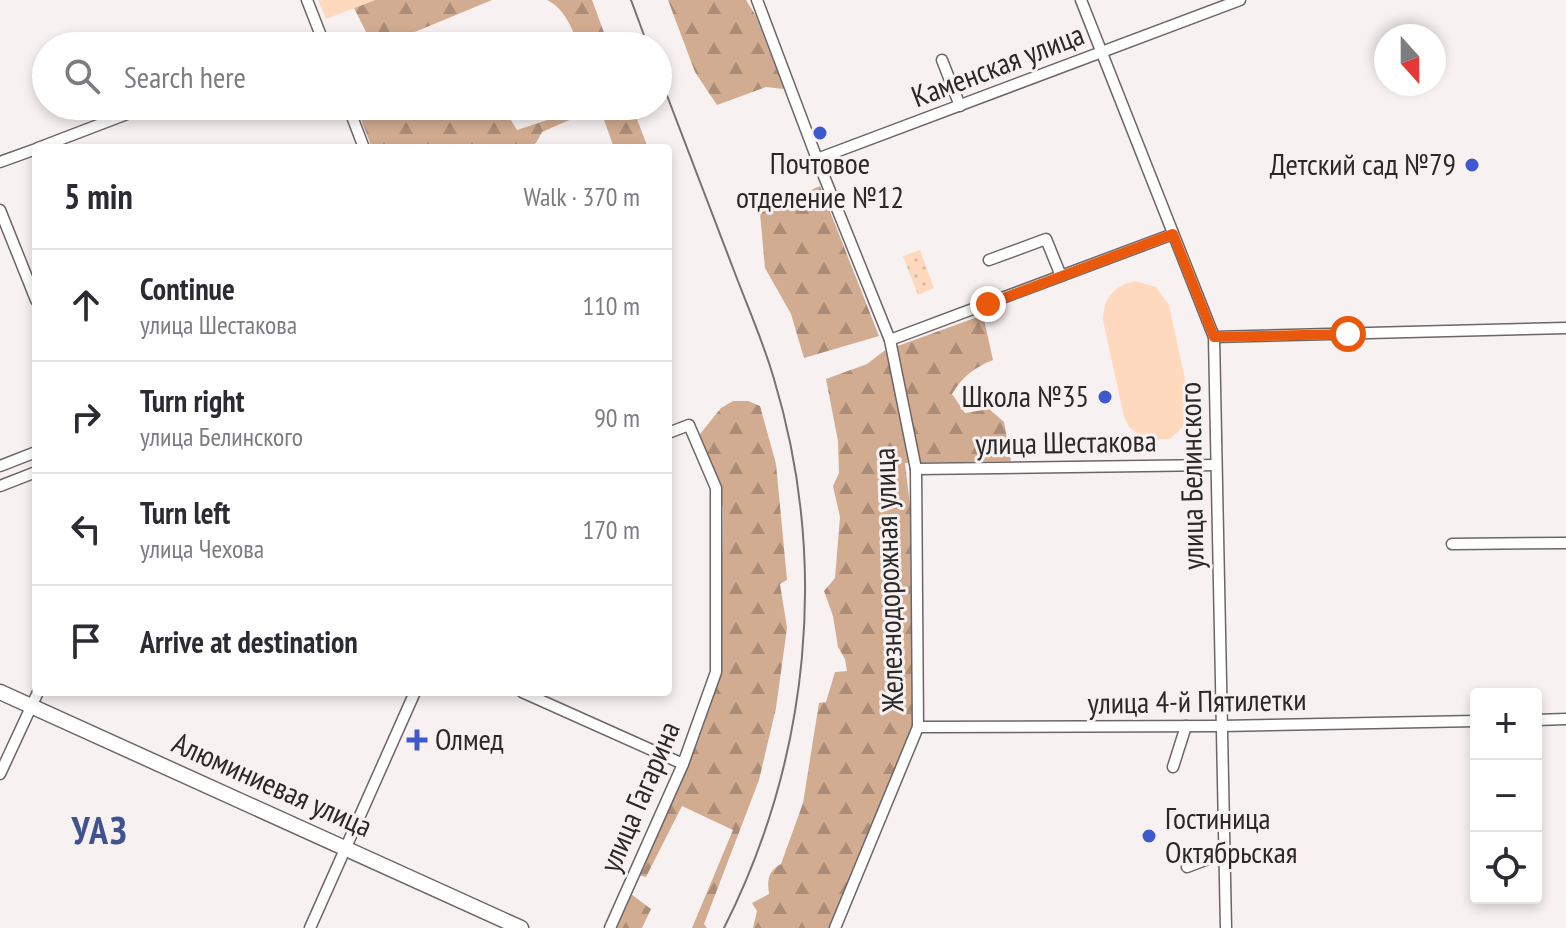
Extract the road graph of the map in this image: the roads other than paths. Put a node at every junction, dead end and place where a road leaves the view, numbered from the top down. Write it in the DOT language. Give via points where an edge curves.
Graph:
graph roads {
  1 [pos="307,0"];
  2 [pos="757,0"];
  3 [pos="1081,0"];
  4 [pos="1240,0"];
  5 [pos="320,32"];
  6 [pos="1101,53"];
  7 [pos="942,60"];
  8 [pos="960,106"];
  9 [pos="111,120"];
  10 [pos="353,120"];
  11 [pos="48,144"];
  12 [pos="362,144"];
  13 [pos="32,150"];
  14 [pos="817,159"];
  15 [pos="0,162"];
  16 [pos="0,210"];
  17 [pos="1173,234"];
  18 [pos="989,260"];
  19 [pos="1061,276"];
  20 [pos="32,290"];
  21 [pos="1566,328"];
  22 [pos="1214,337"];
  23 [pos="890,340"];
  24 [pos="672,431"];
  25 [pos="32,454"];
  26 [pos="1216,465"];
  27 [pos="0,466"];
  28 [pos="916,469"];
  29 [pos="32,474"];
  30 [pos="0,486"];
  31 [pos="1566,543"];
  32 [pos="1452,544"];
  33 [pos="0,692"];
  34 [pos="413,696"];
  35 [pos="531,696"];
  36 [pos="35,699"];
  37 [pos="1566,719"];
  38 [pos="1542,720"];
  39 [pos="1470,721"];
  40 [pos="1186,726"];
  41 [pos="1221,726"];
  42 [pos="918,727"];
  43 [pos="683,764"];
  44 [pos="1173,767"];
  45 [pos="0,774"];
  46 [pos="346,847"];
  47 [pos="1224,853"];
  48 [pos="1187,867"];
  49 [pos="310,928"];
  50 [pos="521,928"];
  51 [pos="610,928"];
  52 [pos="835,928"];
  53 [pos="1226,928"];
  1 -- 5 [label="street"];
  2 -- 14 [label="street, Железнодорожная улица"];
  3 -- 6 [label="street, улица Белинского"];
  4 -- 6 [label="street, Каменская улица"];
  6 -- 8 [label="street, Каменская улица"];
  6 -- 17 [label="street, улица Белинского"];
  7 -- 8 [label="street"];
  8 -- 14 [label="street, Каменская улица"];
  9 -- 11 [label="street"];
  10 -- 12 [label="street"];
  13 -- 15 [label="street"];
  14 -- 23 [label="street, Железнодорожная улица"];
  16 -- 20 [label="street"];
  17 -- 19 [label="street"];
  17 -- 22 [label="street, улица Белинского"];
  18 -- 19 [label="street" via="1046,239"];
  19 -- 23 [label="street"];
  21 -- 22 [label="street"];
  22 -- 26 [label="street, улица Белинского"];
  23 -- 28 [label="street, Железнодорожная улица"];
  24 -- 43 [label="street, улица Гагарина" via="689,425 716,488 716,672"];
  25 -- 27 [label="street"];
  26 -- 28 [label="street, улица Шестакова"];
  26 -- 41 [label="street, улица Белинского"];
  28 -- 42 [label="street, Железнодорожная улица"];
  29 -- 30 [label="street"];
  31 -- 32 [label="street"];
  33 -- 36 [label="main road, Алюминиевая улица"];
  34 -- 46 [label="street"];
  35 -- 43 [label="street"];
  36 -- 45 [label="street"];
  36 -- 46 [label="main road, Алюминиевая улица"];
  37 -- 38 [label="street"];
  39 -- 41 [label="street, улица 4-й Пятилетки"];
  40 -- 41 [label="street, улица 4-й Пятилетки"];
  40 -- 42 [label="street, улица 4-й Пятилетки"];
  40 -- 44 [label="street"];
  41 -- 47 [label="street, улица Белинского"];
  42 -- 52 [label="street, Железнодорожная улица"];
  43 -- 51 [label="street, улица Гагарина"];
  46 -- 49 [label="street"];
  46 -- 50 [label="main road, Алюминиевая улица"];
  47 -- 48 [label="street"];
  47 -- 53 [label="street, улица Белинского"];
}
